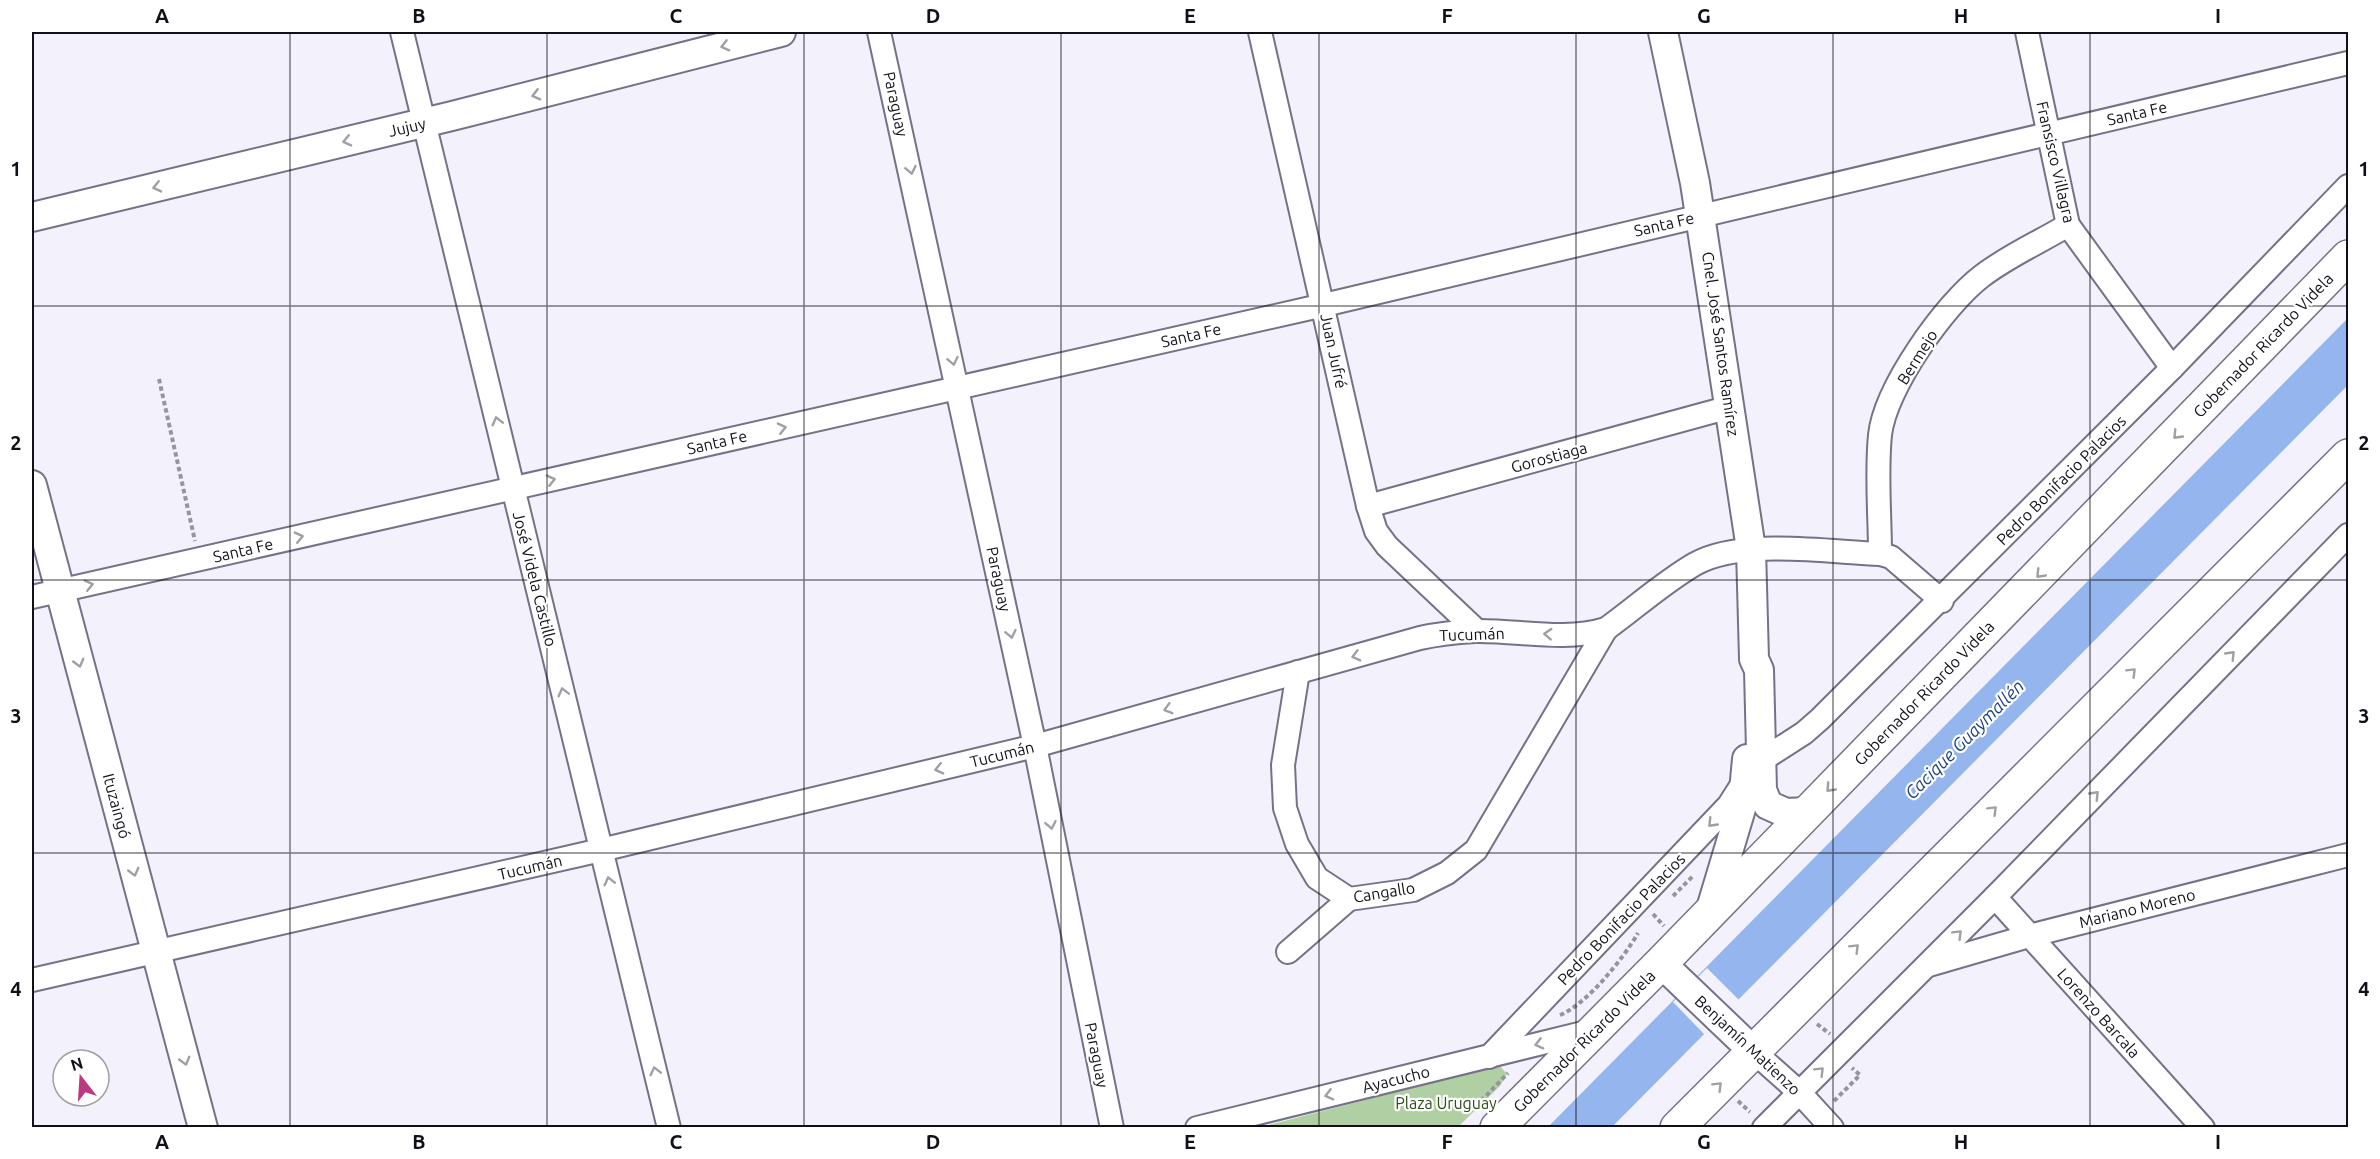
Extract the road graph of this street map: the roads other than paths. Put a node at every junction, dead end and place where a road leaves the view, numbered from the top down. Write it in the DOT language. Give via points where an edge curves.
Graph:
graph roads {
  1 [pos="402,32"];
  2 [pos="782,32"];
  3 [pos="879,32"];
  4 [pos="1260,32"];
  5 [pos="1662,32"];
  6 [pos="2027,32"];
  7 [pos="2349,63"];
  8 [pos="424,123"];
  9 [pos="2047,134"];
  10 [pos="2349,186"];
  11 [pos="1701,215"];
  12 [pos="32,217"];
  13 [pos="2068,225"];
  14 [pos="2349,257"];
  15 [pos="1324,305"];
  16 [pos="2172,368"];
  17 [pos="959,388"];
  18 [pos="1730,407"];
  19 [pos="2349,456"];
  20 [pos="32,485"];
  21 [pos="513,489"];
  22 [pos="1368,506"];
  23 [pos="2346,540"];
  24 [pos="1751,549"];
  25 [pos="1880,554"];
  26 [pos="60,591"];
  27 [pos="32,597"];
  28 [pos="1942,601"];
  29 [pos="1606,629"];
  30 [pos="1477,631"];
  31 [pos="1298,672"];
  32 [pos="1035,746"];
  33 [pos="1754,769"];
  34 [pos="1808,812"];
  35 [pos="601,850"];
  36 [pos="2349,855"];
  37 [pos="1995,897"];
  38 [pos="1349,899"];
  39 [pos="1710,912"];
  40 [pos="2029,936"];
  41 [pos="155,951"];
  42 [pos="1288,952"];
  43 [pos="1661,963"];
  44 [pos="1926,966"];
  45 [pos="32,980"];
  46 [pos="1596,1030"];
  47 [pos="1753,1051"];
  48 [pos="1489,1056"];
  49 [pos="1799,1092"];
  50 [pos="1827,1121"];
  51 [pos="202,1128"];
  52 [pos="669,1128"];
  53 [pos="1112,1128"];
  54 [pos="1197,1128"];
  55 [pos="1497,1128"];
  56 [pos="1677,1128"];
  57 [pos="1764,1128"];
  58 [pos="2203,1128"];
  1 -- 8 [label="street, José Videla Castillo"];
  2 -- 8 [label="street, Jujuy, one-way"];
  3 -- 17 [label="street, Paraguay, one-way"];
  4 -- 15 [label="street, Juan Jufré"];
  5 -- 11 [label="street, Cnel. José Santos Ramírez"];
  6 -- 9 [label="street, Fransisco Villagra"];
  7 -- 9 [label="street, Santa Fe"];
  8 -- 12 [label="street, Jujuy, one-way"];
  21 -- 8 [label="street, José Videla Castillo, one-way"];
  9 -- 11 [label="street, Santa Fe"];
  9 -- 13 [label="street, Fransisco Villagra"];
  10 -- 16 [label="street, Pedro Bonifacio Palacios"];
  11 -- 15 [label="street, Santa Fe"];
  11 -- 18 [label="street, Cnel. José Santos Ramírez"];
  13 -- 16 [label="street, Fransisco Villagra"];
  13 -- 25 [label="street, Bermejo" via="1976,281 1955,299 1905,370 1880,434"];
  14 -- 34 [label="highway, Gobernador Ricardo Videla, one-way"];
  15 -- 17 [label="street, Santa Fe"];
  15 -- 22 [label="street, Juan Jufré"];
  16 -- 28 [label="street, Pedro Bonifacio Palacios"];
  21 -- 17 [label="street, Santa Fe, one-way"];
  17 -- 32 [label="street, Paraguay, one-way"];
  18 -- 22 [label="street, Gorostiaga"];
  18 -- 24 [label="street, Cnel. José Santos Ramírez"];
  47 -- 19 [label="highway, one-way"];
  20 -- 26 [label="street, Ituzaingó"];
  26 -- 21 [label="street, Santa Fe, one-way"];
  35 -- 21 [label="street, José Videla Castillo, one-way"];
  22 -- 30 [label="street, Juan Jufré" via="1376,531 1387,546"];
  37 -- 23 [label="street, one-way"];
  24 -- 25 [label="street, Tucumán"];
  24 -- 29 [label="street, Tucumán" via="1695,564"];
  24 -- 33 [label="street, Cnel. José Santos Ramírez" via="1754,659 1748,671"];
  25 -- 28 [label="street, Tucumán" via="1891,557"];
  26 -- 27 [label="street, Santa Fe"];
  26 -- 41 [label="street, Ituzaingó, one-way"];
  28 -- 33 [label="street, Pedro Bonifacio Palacios" via="1812,726"];
  29 -- 30 [label="street, Tucumán, one-way" via="1573,635"];
  29 -- 38 [label="street, Cangallo" via="1476,850 1447,873 1413,890"];
  30 -- 31 [label="street, Tucumán, one-way" via="1420,638"];
  31 -- 32 [label="street, Tucumán, one-way"];
  31 -- 38 [label="street, Cangallo" via="1283,765 1285,808 1297,844 1317,878"];
  32 -- 35 [label="street, Tucumán, one-way"];
  32 -- 53 [label="street, Paraguay, one-way"];
  33 -- 34 [label="street, Cnel. José Santos Ramírez" via="1768,805 1786,813"];
  33 -- 39 [label="street, Cnel. José Santos Ramírez"];
  33 -- 48 [label="street, Pedro Bonifacio Palacios, one-way" via="1729,805"];
  34 -- 39 [label="highway, Gobernador Ricardo Videla"];
  35 -- 41 [label="street, Tucumán"];
  52 -- 35 [label="street, José Videla Castillo, one-way"];
  36 -- 40 [label="street, Mariano Moreno"];
  37 -- 40 [label="street, Lorenzo Barcala"];
  44 -- 37 [label="street, one-way"];
  38 -- 42 [label="street"];
  39 -- 43 [label="highway, Gobernador Ricardo Videla"];
  40 -- 44 [label="street, Mariano Moreno"];
  40 -- 58 [label="street, Lorenzo Barcala"];
  41 -- 45 [label="street, Tucumán"];
  41 -- 51 [label="street, Ituzaingó, one-way"];
  43 -- 46 [label="highway, Gobernador Ricardo Videla"];
  43 -- 47 [label="street, Benjamín Matienzo"];
  49 -- 44 [label="street, one-way"];
  46 -- 48 [label="street, Ayacucho, one-way"];
  46 -- 55 [label="highway, Gobernador Ricardo Videla"];
  47 -- 49 [label="street, Benjamín Matienzo"];
  56 -- 47 [label="highway, one-way"];
  48 -- 54 [label="street, Ayacucho, one-way"];
  49 -- 50 [label="street, Benjamín Matienzo"];
  49 -- 57 [label="street"];
}
